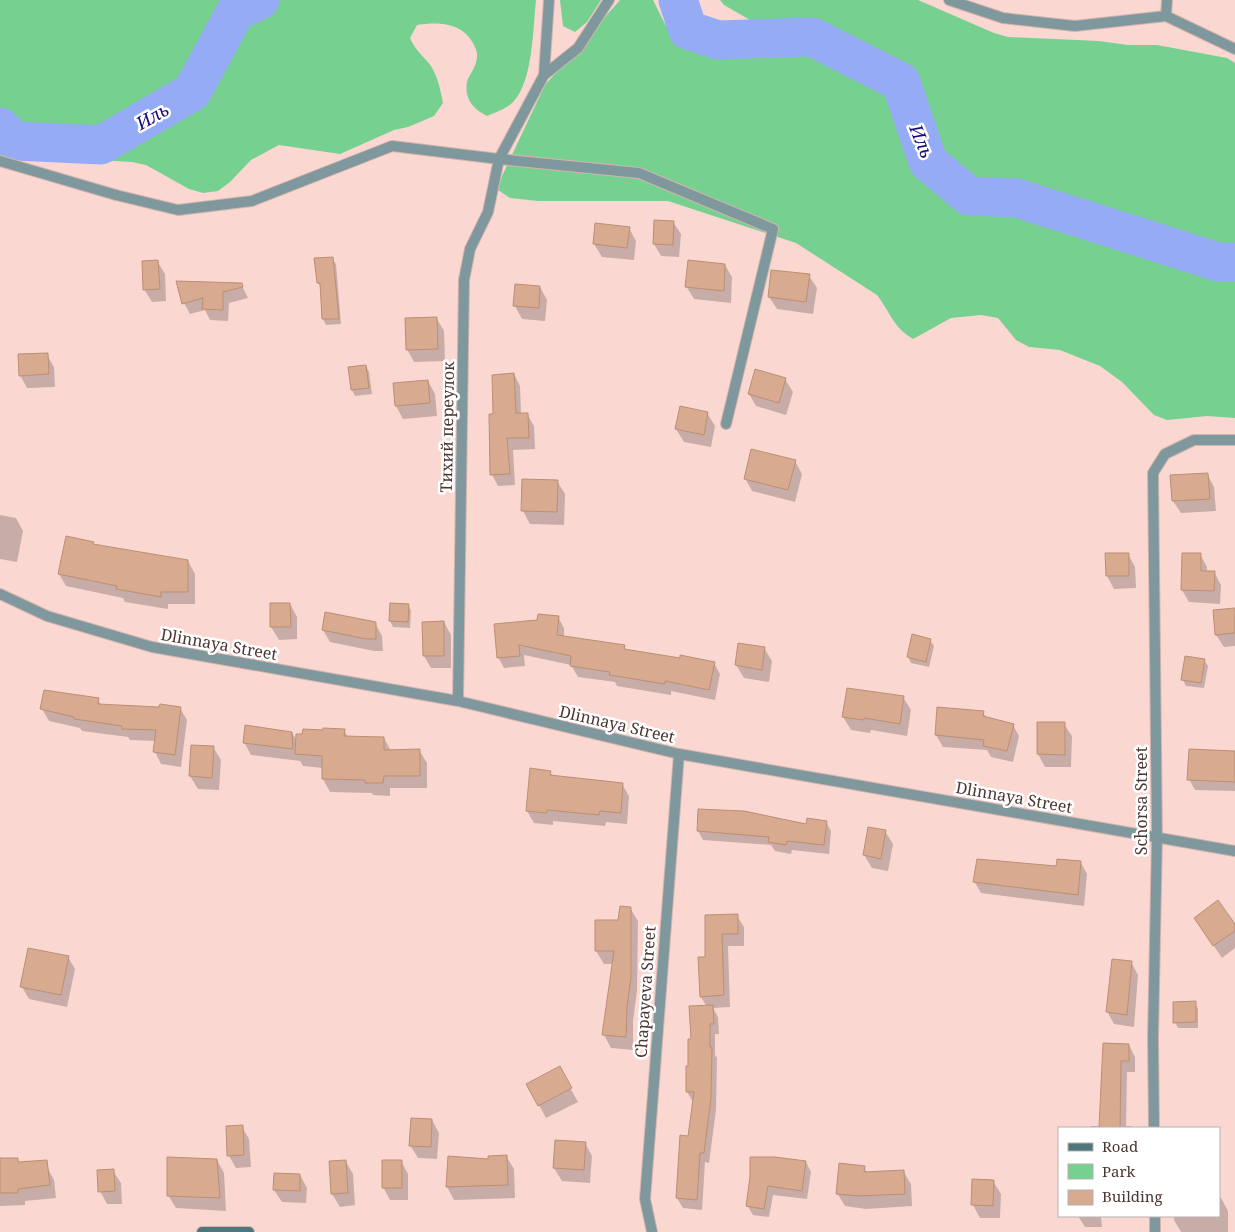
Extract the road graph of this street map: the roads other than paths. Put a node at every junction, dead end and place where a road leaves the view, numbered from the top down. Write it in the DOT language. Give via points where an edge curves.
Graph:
graph roads {
  1 [pos="549,0"];
  2 [pos="609,0"];
  3 [pos="949,0"];
  4 [pos="1167,0"];
  5 [pos="1166,16"];
  6 [pos="1235,49"];
  7 [pos="544,75"];
  8 [pos="499,159"];
  9 [pos="0,161"];
  10 [pos="726,424"];
  11 [pos="1235,440"];
  12 [pos="0,594"];
  13 [pos="458,701"];
  14 [pos="679,754"];
  15 [pos="1157,837"];
  16 [pos="1235,851"];
  17 [pos="1154,1127"];
  18 [pos="1155,1217"];
  19 [pos="202,1232"];
  20 [pos="250,1232"];
  21 [pos="652,1232"];
  22 [pos="1155,1232"];
  1 -- 7 [label="street"];
  2 -- 7 [label="street" via="578,48"];
  3 -- 5 [label="street" via="1002,18 1074,26"];
  4 -- 5 [label="street"];
  5 -- 6 [label="street"];
  7 -- 8 [label="street, Тихий переулок"];
  8 -- 9 [label="street" via="392,146 252,201 178,210"];
  8 -- 10 [label="street" via="639,173 773,229"];
  8 -- 13 [label="street, Тихий переулок" via="488,212 470,249 464,280"];
  11 -- 15 [label="street, Schorsa Street" via="1194,440 1165,454 1153,473"];
  12 -- 13 [label="street, Dlinnaya Street" via="47,616 152,647"];
  13 -- 14 [label="street, Dlinnaya Street"];
  14 -- 15 [label="street, Dlinnaya Street"];
  14 -- 21 [label="street, Chapayeva Street" via="645,1198"];
  15 -- 16 [label="street, Dlinnaya Street"];
  15 -- 17 [label="street, Schorsa Street"];
  18 -- 22 [label="street"];
  19 -- 20 [label="street"];
}
